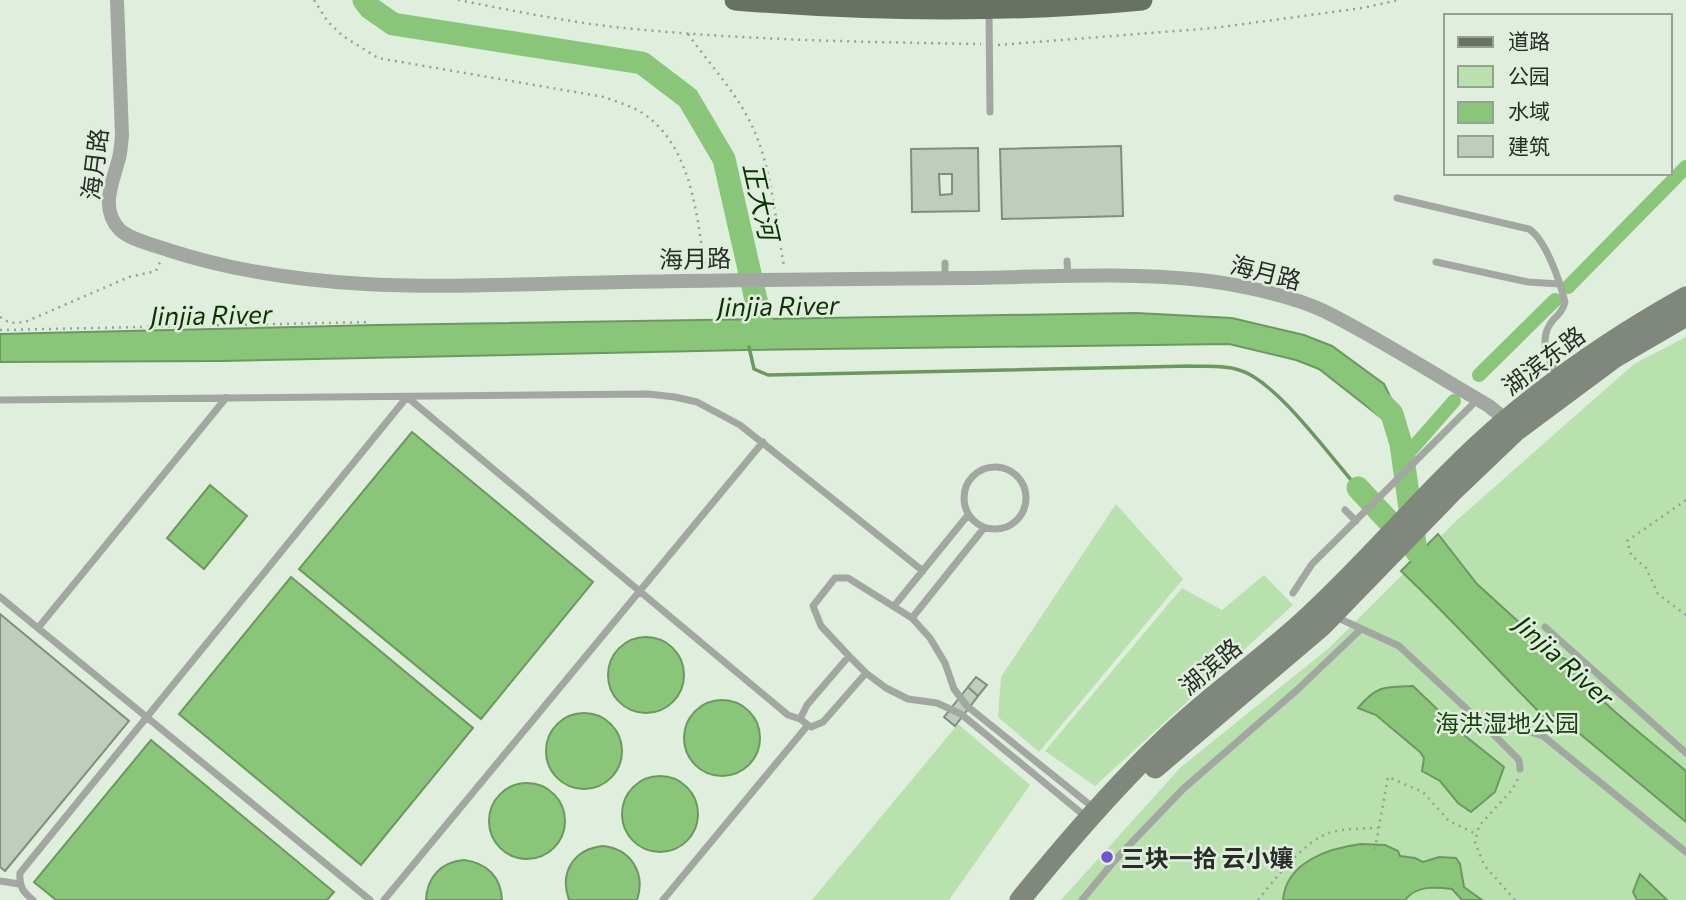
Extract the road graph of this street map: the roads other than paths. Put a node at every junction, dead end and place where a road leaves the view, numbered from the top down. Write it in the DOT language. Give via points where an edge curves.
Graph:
graph roads {
  1 [pos="117,0"];
  2 [pos="735,0"];
  3 [pos="1142,0"];
  4 [pos="898,4"];
  5 [pos="922,4"];
  6 [pos="989,4"];
  7 [pos="990,112"];
  8 [pos="1397,198"];
  9 [pos="1068,261"];
  10 [pos="1436,262"];
  11 [pos="945,263"];
  12 [pos="1068,277"];
  13 [pos="945,278"];
  14 [pos="1559,284"];
  15 [pos="1686,298"];
  16 [pos="1686,316"];
  17 [pos="1560,379"];
  18 [pos="407,397"];
  19 [pos="226,398"];
  20 [pos="1477,399"];
  21 [pos="0,400"];
  22 [pos="1512,425"];
  23 [pos="763,442"];
  24 [pos="1448,486"];
  25 [pos="1345,510"];
  26 [pos="968,514"];
  27 [pos="1357,519"];
  28 [pos="984,528"];
  29 [pos="1373,563"];
  30 [pos="923,571"];
  31 [pos="640,591"];
  32 [pos="1293,593"];
  33 [pos="0,597"];
  34 [pos="894,606"];
  35 [pos="1332,616"];
  36 [pos="912,618"];
  37 [pos="1545,627"];
  38 [pos="38,628"];
  39 [pos="1362,629"];
  40 [pos="849,656"];
  41 [pos="866,673"];
  42 [pos="147,716"];
  43 [pos="800,719"];
  44 [pos="808,725"];
  45 [pos="1484,725"];
  46 [pos="1686,753"];
  47 [pos="1520,769"];
  48 [pos="1091,814"];
  49 [pos="1686,852"];
  50 [pos="0,881"];
  51 [pos="19,884"];
  52 [pos="33,900"];
  53 [pos="370,900"];
  54 [pos="384,900"];
  55 [pos="663,900"];
  56 [pos="1020,900"];
  57 [pos="1037,900"];
  58 [pos="1082,900"];
  1 -- 13 [label="street, 海月路" via="122,136 108,205 121,231 165,249 259,272 423,287"];
  2 -- 4 [label="main road" via="822,7"];
  3 -- 6 [label="main road" via="1095,5"];
  4 -- 5 [label="main road"];
  5 -- 6 [label="main road"];
  6 -- 7 [label="lane"];
  8 -- 14 [label="lane" via="1529,229 1538,236"];
  9 -- 12 [label="lane"];
  10 -- 14 [label="lane"];
  11 -- 13 [label="lane"];
  12 -- 13 [label="street, 海月路"];
  12 -- 20 [label="street, 海月路" via="1204,281 1292,301 1322,310"];
  14 -- 17 [label="lane" via="1564,307 1546,330 1544,345"];
  15 -- 17 [label="main road, 湖滨东路" via="1599,349"];
  16 -- 22 [label="main road, 湖滨东路"];
  17 -- 22 [label="main road, 湖滨东路"];
  18 -- 19 [label="lane"];
  18 -- 23 [label="lane" via="675,397 718,412"];
  18 -- 31 [label="lane"];
  18 -- 42 [label="lane"];
  19 -- 21 [label="lane"];
  19 -- 38 [label="lane"];
  20 -- 22 [label="street, 海月路"];
  20 -- 27 [label="lane"];
  22 -- 24 [label="main road, 湖滨东路"];
  23 -- 30 [label="lane"];
  23 -- 31 [label="lane"];
  24 -- 29 [label="main road, 湖滨路"];
  25 -- 27 [label="lane"];
  26 -- 28 [label="lane"];
  26 -- 28 [label="lane" via="964,495 972,476 1000,467 1018,476 1027,495 1021,516 1005,528"];
  26 -- 30 [label="lane"];
  27 -- 32 [label="lane" via="1312,564"];
  28 -- 36 [label="lane"];
  29 -- 35 [label="main road, 湖滨路"];
  29 -- 48 [label="main road, 湖滨路" via="1171,733"];
  30 -- 34 [label="lane"];
  31 -- 43 [label="lane" via="788,715"];
  31 -- 54 [label="lane"];
  33 -- 38 [label="lane"];
  34 -- 36 [label="lane"];
  34 -- 40 [label="lane" via="848,578 835,578 813,606 821,626"];
  35 -- 39 [label="lane"];
  35 -- 57 [label="main road, 湖滨路" via="1162,761 1096,827"];
  36 -- 48 [label="lane" via="930,638 967,706"];
  37 -- 46 [label="lane"];
  38 -- 42 [label="lane"];
  39 -- 45 [label="lane" via="1399,646"];
  39 -- 58 [label="lane" via="1184,789"];
  40 -- 41 [label="lane"];
  40 -- 43 [label="lane"];
  41 -- 44 [label="lane" via="823,722"];
  41 -- 48 [label="lane" via="908,699 937,703 961,714"];
  42 -- 51 [label="lane" via="20,873"];
  42 -- 53 [label="lane"];
  43 -- 44 [label="lane"];
  44 -- 55 [label="lane"];
  45 -- 47 [label="lane" via="1518,760"];
  45 -- 49 [label="lane" via="1507,725 1543,736"];
  48 -- 56 [label="main road, 湖滨路"];
  50 -- 51 [label="lane"];
  51 -- 52 [label="lane"];
}
